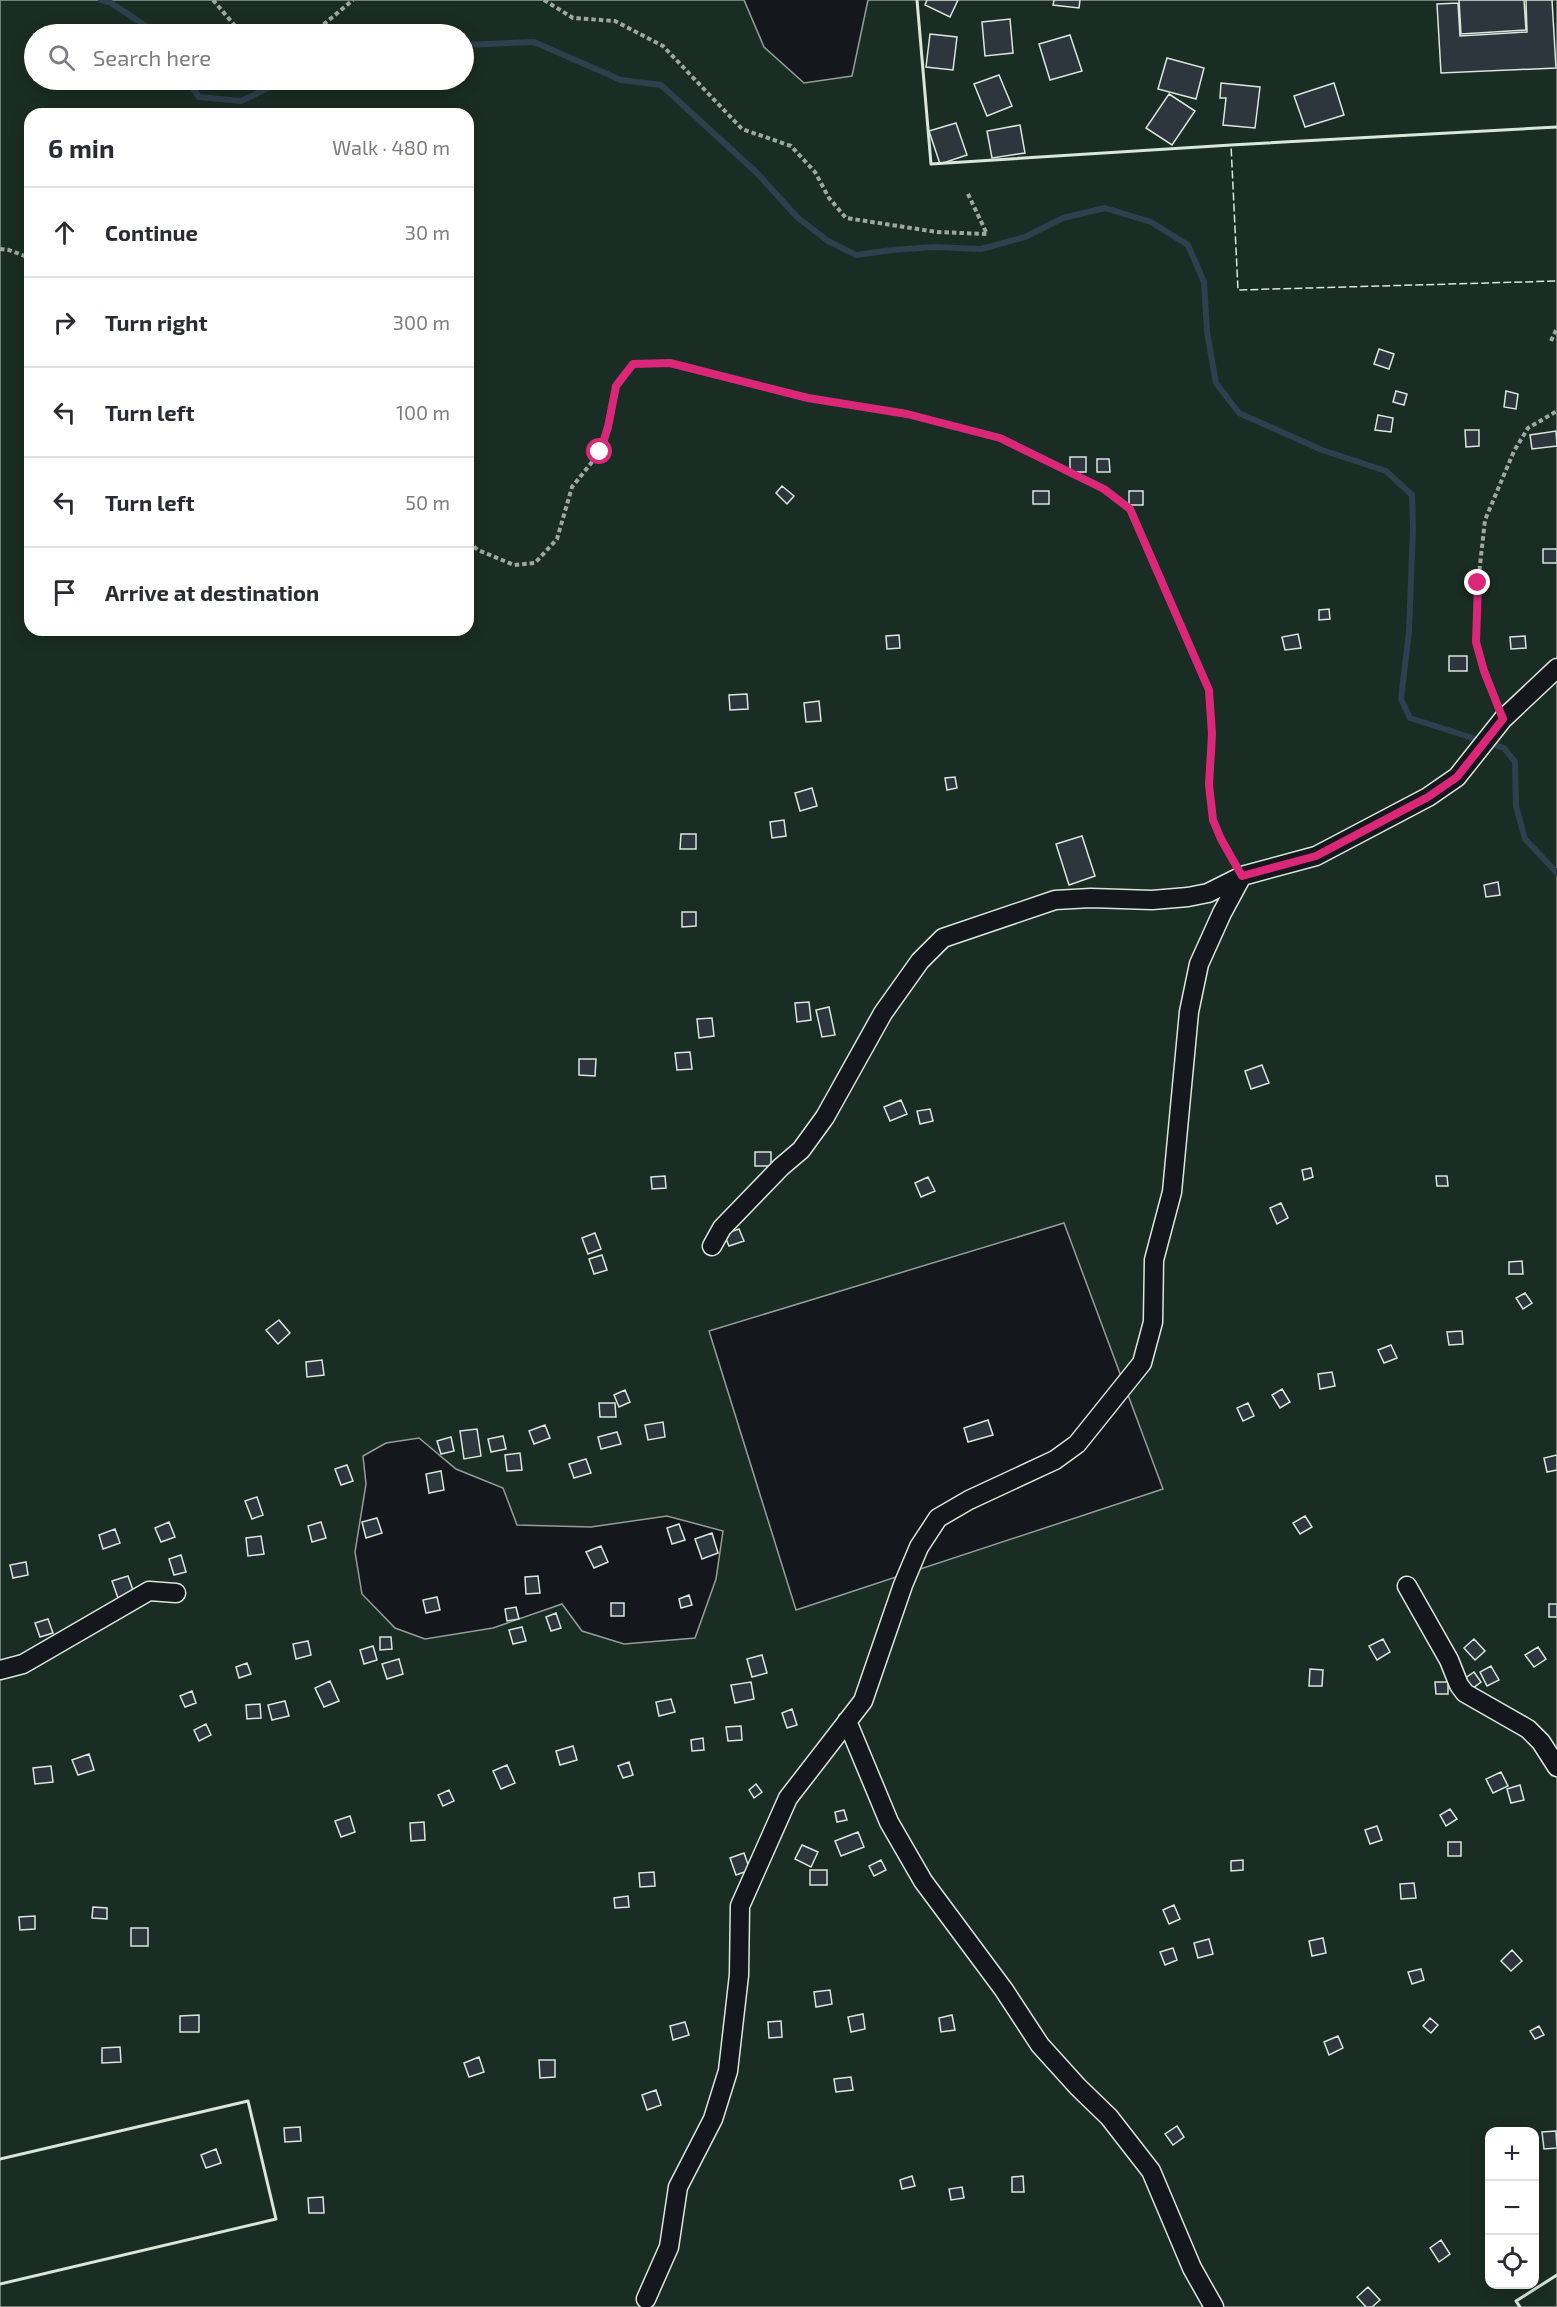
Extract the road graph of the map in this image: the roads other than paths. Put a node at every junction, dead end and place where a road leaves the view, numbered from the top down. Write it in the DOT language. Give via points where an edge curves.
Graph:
graph roads {
  1 [pos="1557,668"];
  2 [pos="1242,876"];
  3 [pos="712,1245"];
  4 [pos="1407,1586"];
  5 [pos="176,1593"];
  6 [pos="0,1670"];
  7 [pos="847,1721"];
  8 [pos="1557,1767"];
  9 [pos="646,2299"];
  10 [pos="1214,2307"];
  1 -- 2 [label="street" via="1503,719 1457,777 1428,797 1316,856"];
  2 -- 3 [label="street" via="1208,893 1188,897 1055,900 944,938 920,961 883,1013 825,1117 801,1150 722,1228"];
  2 -- 7 [label="street" via="1199,964 1189,1012 1172,1192 1154,1260 1153,1322 1142,1364 1077,1444 1055,1460 938,1518 919,1547 903,1585 863,1701"];
  4 -- 8 [label="street" via="1465,1693 1528,1729"];
  5 -- 6 [label="street" via="149,1591 23,1664"];
  7 -- 9 [label="street" via="788,1798 740,1906 738,1975 728,2071 713,2119 678,2187 669,2247"];
  7 -- 10 [label="street" via="889,1822 923,1881 1040,2045 1109,2117 1151,2171 1192,2268"];
}
